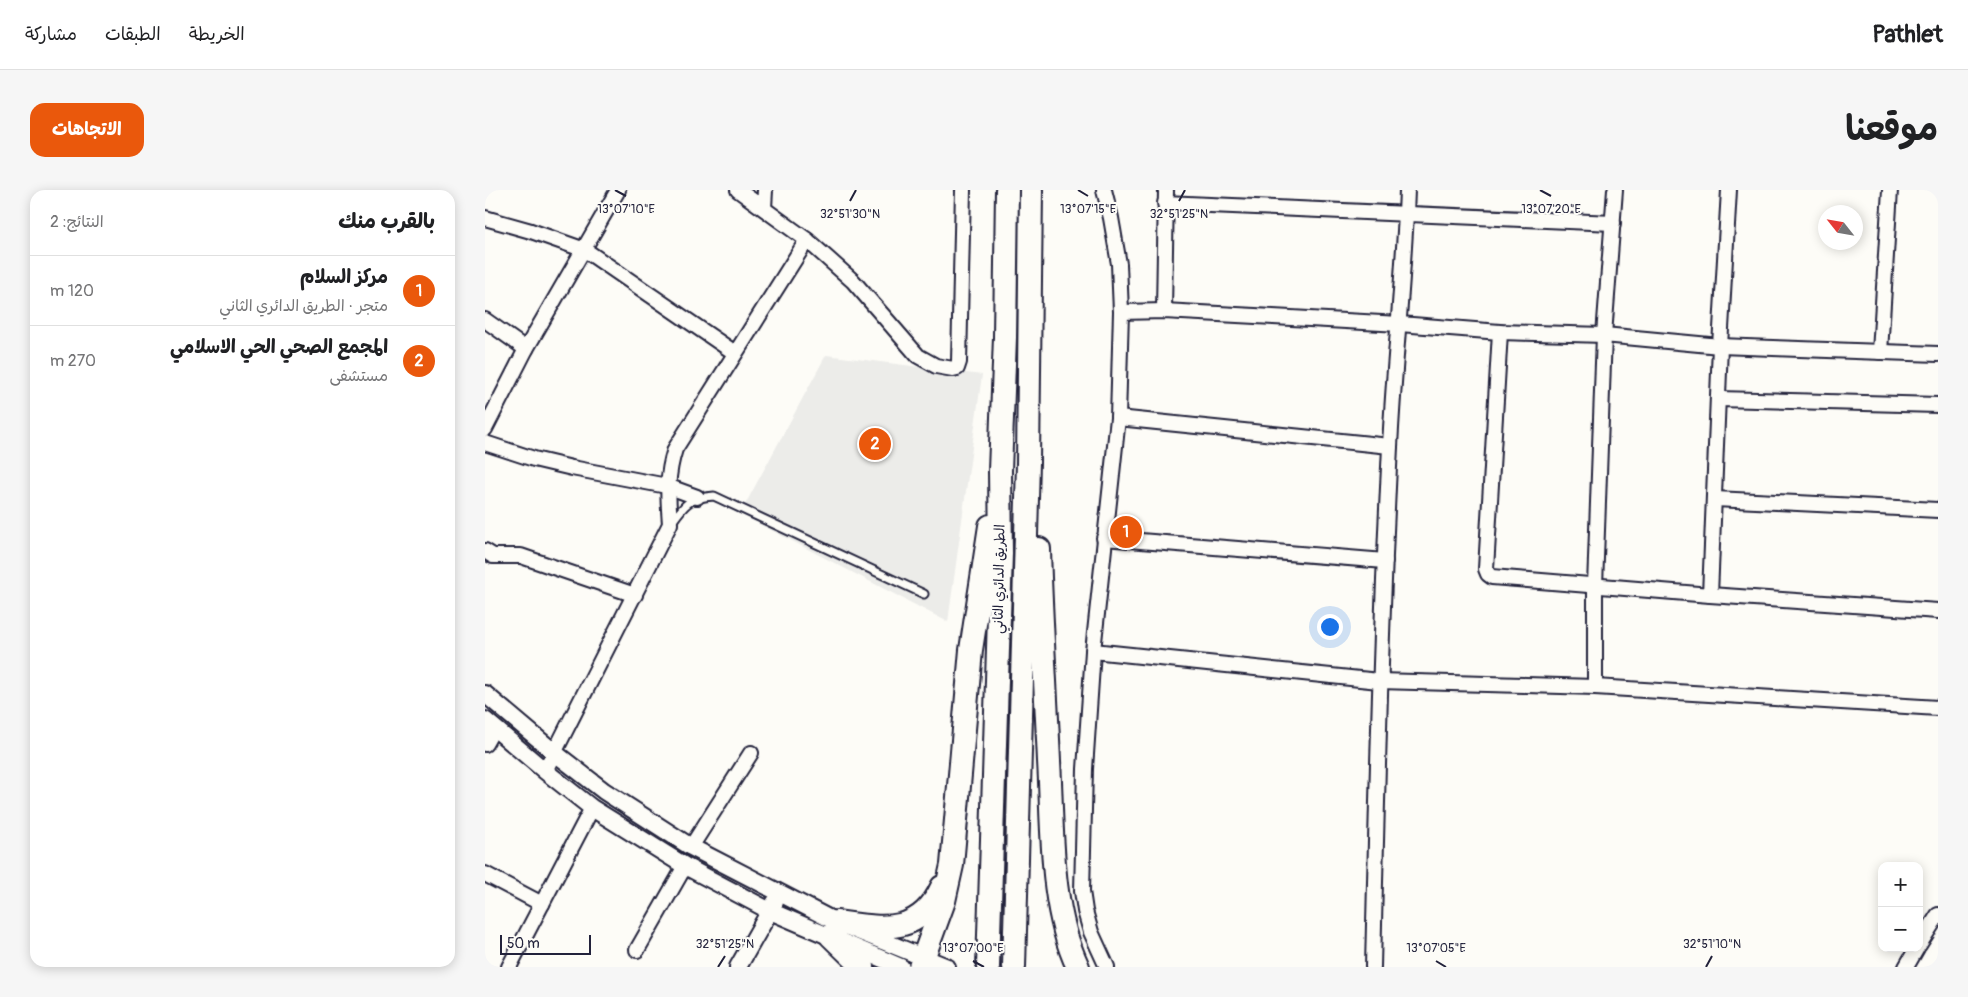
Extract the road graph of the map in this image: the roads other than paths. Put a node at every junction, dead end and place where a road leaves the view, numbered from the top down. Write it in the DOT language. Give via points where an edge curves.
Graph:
graph roads {
  1 [pos="618,190"];
  2 [pos="738,190"];
  3 [pos="765,190"];
  4 [pos="963,190"];
  5 [pos="1007,190"];
  6 [pos="1031,190"];
  7 [pos="1104,190"];
  8 [pos="1407,190"];
  9 [pos="1615,190"];
  10 [pos="1729,190"];
  11 [pos="1890,190"];
  12 [pos="1165,196"];
  13 [pos="764,208"];
  14 [pos="1406,214"];
  15 [pos="485,218"];
  16 [pos="1613,223"];
  17 [pos="807,240"];
  18 [pos="585,250"];
  19 [pos="1163,311"];
  20 [pos="1121,312"];
  21 [pos="485,320"];
  22 [pos="1400,324"];
  23 [pos="1500,332"];
  24 [pos="1605,335"];
  25 [pos="1720,346"];
  26 [pos="526,349"];
  27 [pos="1880,352"];
  28 [pos="735,353"];
  29 [pos="1938,354"];
  30 [pos="1718,399"];
  31 [pos="1938,405"];
  32 [pos="1118,418"];
  33 [pos="485,429"];
  34 [pos="485,442"];
  35 [pos="1390,446"];
  36 [pos="1028,463"];
  37 [pos="1000,471"];
  38 [pos="667,486"];
  39 [pos="697,497"];
  40 [pos="1715,499"];
  41 [pos="1938,510"];
  42 [pos="670,524"];
  43 [pos="1104,538"];
  44 [pos="485,551"];
  45 [pos="1385,561"];
  46 [pos="1595,586"];
  47 [pos="923,594"];
  48 [pos="1710,595"];
  49 [pos="635,596"];
  50 [pos="1938,611"];
  51 [pos="1093,652"];
  52 [pos="1379,681"];
  53 [pos="1595,687"];
  54 [pos="485,694"];
  55 [pos="1938,708"];
  56 [pos="489,724"];
  57 [pos="485,744"];
  58 [pos="555,753"];
  59 [pos="751,753"];
  60 [pos="545,771"];
  61 [pos="592,808"];
  62 [pos="691,847"];
  63 [pos="952,865"];
  64 [pos="685,866"];
  65 [pos="485,874"];
  66 [pos="781,892"];
  67 [pos="542,904"];
  68 [pos="771,910"];
  69 [pos="1938,914"];
  70 [pos="833,929"];
  71 [pos="1923,938"];
  72 [pos="637,950"];
  73 [pos="1916,952"];
  74 [pos="932,963"];
  75 [pos="1911,965"];
  76 [pos="509,967"];
  77 [pos="738,967"];
  78 [pos="863,967"];
  79 [pos="901,967"];
  80 [pos="988,967"];
  81 [pos="1014,967"];
  82 [pos="1078,967"];
  83 [pos="1107,967"];
  84 [pos="1373,967"];
  1 -- 18 [label="street"];
  2 -- 13 [label="street"];
  3 -- 13 [label="street"];
  4 -- 17 [label="street" via="959,362 955,369 936,366 918,356 863,291"];
  5 -- 37 [label="highway, الطريق الدائري الثاني"];
  6 -- 36 [label="highway, الطريق الدائري الثاني"];
  7 -- 20 [label="street" via="1119,264"];
  8 -- 14 [label="street"];
  9 -- 16 [label="street"];
  10 -- 25 [label="street"];
  11 -- 27 [label="street"];
  12 -- 14 [label="street"];
  12 -- 19 [label="street"];
  13 -- 17 [label="street"];
  14 -- 16 [label="street"];
  14 -- 22 [label="street"];
  15 -- 18 [label="street" via="531,230"];
  16 -- 24 [label="street"];
  17 -- 28 [label="street"];
  18 -- 26 [label="street"];
  18 -- 28 [label="street"];
  19 -- 20 [label="street"];
  19 -- 22 [label="street"];
  20 -- 32 [label="street"];
  21 -- 26 [label="street"];
  22 -- 23 [label="street"];
  22 -- 35 [label="street"];
  23 -- 24 [label="street"];
  23 -- 46 [label="street" via="1485,569 1492,576"];
  24 -- 25 [label="street"];
  24 -- 46 [label="street"];
  25 -- 27 [label="street"];
  25 -- 30 [label="street"];
  26 -- 33 [label="street"];
  27 -- 29 [label="street"];
  28 -- 38 [label="street" via="675,449"];
  30 -- 31 [label="street"];
  30 -- 40 [label="street"];
  32 -- 35 [label="street"];
  32 -- 43 [label="street"];
  34 -- 38 [label="street" via="571,468"];
  35 -- 45 [label="street"];
  36 -- 81 [label="highway, الطريق الدائري الثاني"];
  36 -- 82 [label="highway" via="1039,531 1054,853 1063,923"];
  37 -- 63 [label="highway" via="971,650"];
  37 -- 80 [label="highway, الطريق الدائري الثاني" via="1001,554"];
  38 -- 39 [label="street"];
  38 -- 42 [label="street"];
  39 -- 42 [label="lane" via="683,506"];
  39 -- 47 [label="lane" via="714,496"];
  40 -- 41 [label="street"];
  40 -- 48 [label="street"];
  42 -- 49 [label="street"];
  43 -- 45 [label="street"];
  43 -- 51 [label="street"];
  44 -- 49 [label="street" via="493,556 521,556"];
  45 -- 52 [label="street"];
  46 -- 48 [label="street"];
  46 -- 53 [label="street"];
  48 -- 50 [label="street"];
  49 -- 58 [label="street"];
  51 -- 52 [label="street"];
  51 -- 83 [label="street" via="1085,770 1082,891 1091,932"];
  52 -- 53 [label="street"];
  52 -- 84 [label="street"];
  53 -- 55 [label="street"];
  54 -- 58 [label="street"];
  56 -- 57 [label="street"];
  56 -- 60 [label="street"];
  58 -- 60 [label="street"];
  58 -- 62 [label="street" via="604,791"];
  59 -- 62 [label="street"];
  60 -- 61 [label="street"];
  61 -- 64 [label="street"];
  61 -- 67 [label="street"];
  62 -- 66 [label="street"];
  63 -- 70 [label="highway" via="939,893 910,922 891,928"];
  63 -- 74 [label="highway"];
  64 -- 68 [label="street"];
  64 -- 72 [label="street"];
  65 -- 67 [label="street"];
  66 -- 68 [label="street"];
  66 -- 70 [label="street"];
  67 -- 76 [label="street"];
  68 -- 70 [label="street"];
  68 -- 77 [label="street"];
  69 -- 71 [label="street"];
  70 -- 74 [label="street"];
  70 -- 78 [label="highway"];
  70 -- 79 [label="street"];
  73 -- 75 [label="street"];
}
